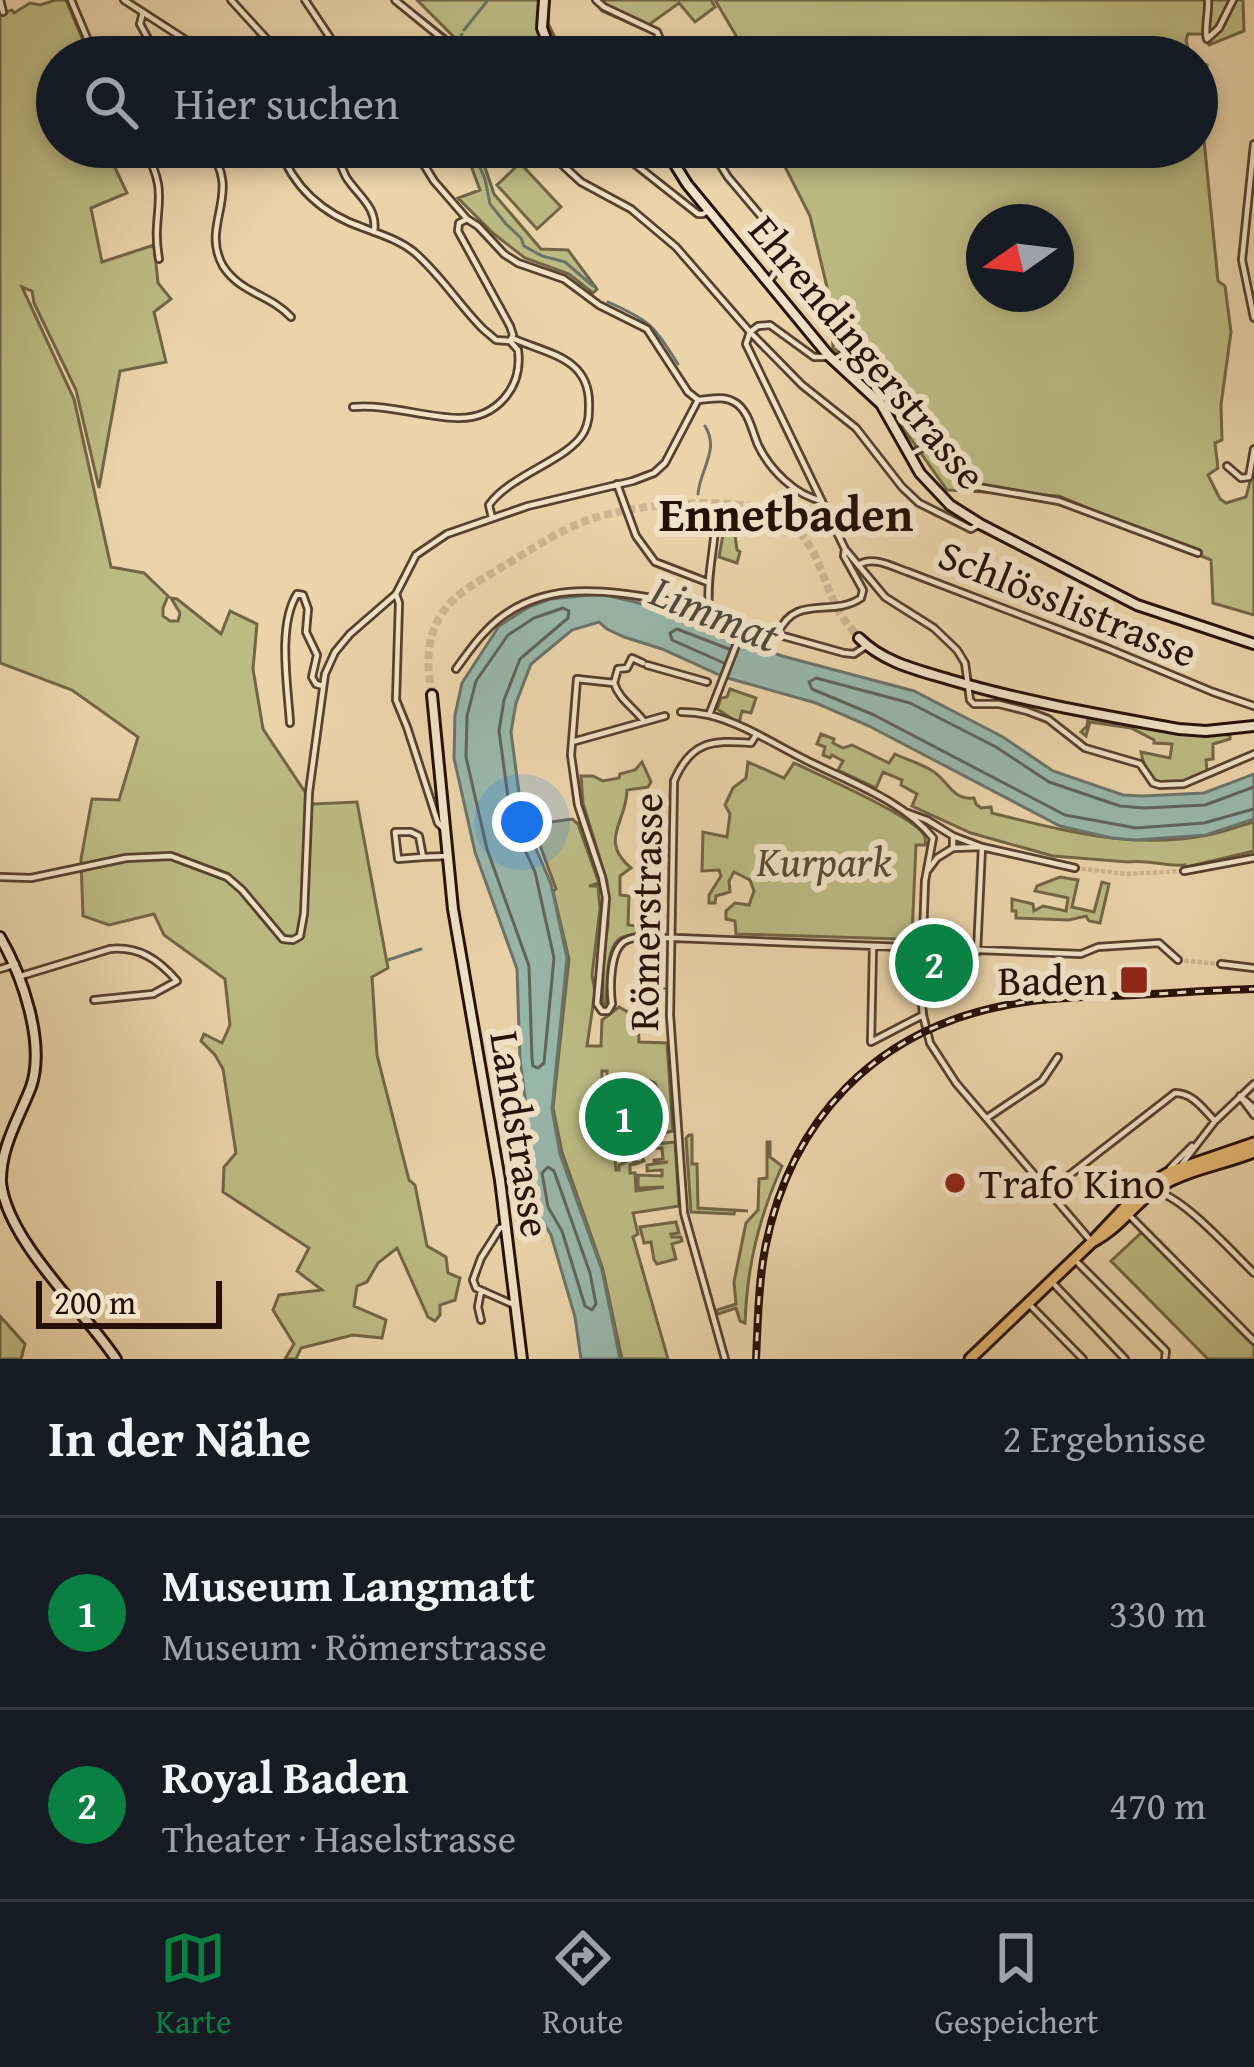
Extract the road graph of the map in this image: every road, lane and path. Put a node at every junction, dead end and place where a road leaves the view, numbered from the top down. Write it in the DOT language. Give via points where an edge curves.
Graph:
graph roads {
  1 [pos="0,0"];
  2 [pos="71,0"];
  3 [pos="124,0"];
  4 [pos="231,0"];
  5 [pos="305,0"];
  6 [pos="395,0"];
  7 [pos="544,0"];
  8 [pos="596,0"];
  9 [pos="1208,0"];
  10 [pos="1233,0"];
  11 [pos="3,12"];
  12 [pos="143,12"];
  13 [pos="439,35"];
  14 [pos="86,36"];
  15 [pos="147,36"];
  16 [pos="180,36"];
  17 [pos="264,36"];
  18 [pos="329,36"];
  19 [pos="545,36"];
  20 [pos="659,36"];
  21 [pos="1207,36"];
  22 [pos="1211,36"];
  23 [pos="1254,144"];
  24 [pos="156,168"];
  25 [pos="221,168"];
  26 [pos="287,168"];
  27 [pos="343,168"];
  28 [pos="426,168"];
  29 [pos="565,168"];
  30 [pos="640,168"];
  31 [pos="677,168"];
  32 [pos="723,168"];
  33 [pos="709,210"];
  34 [pos="467,219"];
  35 [pos="374,232"];
  36 [pos="159,259"];
  37 [pos="768,283"];
  38 [pos="291,317"];
  39 [pos="1254,318"];
  40 [pos="750,332"];
  41 [pos="511,340"];
  42 [pos="831,358"];
  43 [pos="885,370"];
  44 [pos="698,400"];
  45 [pos="353,407"];
  46 [pos="1254,449"];
  47 [pos="909,455"];
  48 [pos="1227,466"];
  49 [pos="616,484"];
  50 [pos="822,501"];
  51 [pos="716,510"];
  52 [pos="492,518"];
  53 [pos="980,524"];
  54 [pos="845,549"];
  55 [pos="1198,553"];
  56 [pos="860,564"];
  57 [pos="707,582"];
  58 [pos="396,594"];
  59 [pos="709,609"];
  60 [pos="744,625"];
  61 [pos="778,633"];
  62 [pos="863,642"];
  63 [pos="1254,644"];
  64 [pos="456,669"];
  65 [pos="707,682"];
  66 [pos="614,683"];
  67 [pos="323,686"];
  68 [pos="969,686"];
  69 [pos="432,698"];
  70 [pos="1254,706"];
  71 [pos="680,712"];
  72 [pos="709,715"];
  73 [pos="665,716"];
  74 [pos="644,720"];
  75 [pos="290,723"];
  76 [pos="1254,726"];
  77 [pos="756,735"];
  78 [pos="572,742"];
  79 [pos="1254,754"];
  80 [pos="904,812"];
  81 [pos="445,830"];
  82 [pos="944,830"];
  83 [pos="953,836"];
  84 [pos="933,841"];
  85 [pos="982,847"];
  86 [pos="952,848"];
  87 [pos="943,852"];
  88 [pos="448,856"];
  89 [pos="423,857"];
  90 [pos="1254,858"];
  91 [pos="1075,868"];
  92 [pos="928,871"];
  93 [pos="1184,871"];
  94 [pos="0,877"];
  95 [pos="0,937"];
  96 [pos="671,939"];
  97 [pos="873,947"];
  98 [pos="923,949"];
  99 [pos="977,952"];
  100 [pos="1178,960"];
  101 [pos="16,964"];
  102 [pos="1221,964"];
  103 [pos="1254,968"];
  104 [pos="0,969"];
  105 [pos="20,976"];
  106 [pos="94,1000"];
  107 [pos="922,1015"];
  108 [pos="1058,1057"];
  109 [pos="1254,1084"];
  110 [pos="1240,1096"];
  111 [pos="1254,1112"];
  112 [pos="987,1118"];
  113 [pos="1215,1121"];
  114 [pos="1196,1143"];
  115 [pos="1254,1148"];
  116 [pos="0,1179"];
  117 [pos="1166,1182"];
  118 [pos="1049,1191"];
  119 [pos="1128,1214"];
  120 [pos="506,1227"];
  121 [pos="1092,1242"];
  122 [pos="1074,1259"];
  123 [pos="1254,1273"];
  124 [pos="1051,1281"];
  125 [pos="481,1291"];
  126 [pos="1028,1303"];
  127 [pos="516,1304"];
  128 [pos="481,1320"];
  129 [pos="1254,1341"];
  130 [pos="1166,1357"];
  131 [pos="116,1359"];
  132 [pos="523,1359"];
  133 [pos="725,1359"];
  134 [pos="970,1359"];
  135 [pos="1083,1359"];
  136 [pos="1125,1359"];
  1 -- 11 [label="street"];
  2 -- 14 [label="street"];
  3 -- 12 [label="street"];
  4 -- 17 [label="street"];
  5 -- 18 [label="street"];
  6 -- 13 [label="street"];
  7 -- 19 [label="main road"];
  8 -- 20 [label="street"];
  9 -- 21 [label="street"];
  10 -- 22 [label="street"];
  12 -- 15 [label="street"];
  12 -- 16 [label="street"];
  23 -- 39 [label="street" via="1242,260"];
  24 -- 36 [label="street"];
  25 -- 38 [label="street" via="220,259 248,292"];
  26 -- 35 [label="street" via="305,192"];
  27 -- 35 [label="street" via="373,211"];
  28 -- 34 [label="street"];
  29 -- 40 [label="street" via="676,247"];
  30 -- 33 [label="street" via="698,214"];
  31 -- 33 [label="main road, Ehrendingerstrasse"];
  32 -- 37 [label="street" via="781,240"];
  33 -- 37 [label="main road, Ehrendingerstrasse"];
  34 -- 41 [label="street" via="459,233"];
  34 -- 44 [label="street" via="511,259 643,325"];
  35 -- 41 [label="street" via="414,252 496,340"];
  37 -- 42 [label="main road, Ehrendingerstrasse"];
  40 -- 42 [label="street" via="770,325 814,357"];
  40 -- 50 [label="street" via="746,344"];
  40 -- 53 [label="street" via="856,428 919,503 971,530"];
  41 -- 45 [label="street" via="519,353 516,380 486,412 454,418"];
  41 -- 52 [label="street" via="581,372 587,427 494,499"];
  42 -- 43 [label="street" via="845,353"];
  42 -- 47 [label="main road, Ehrendingerstrasse" via="881,404"];
  44 -- 49 [label="street" via="659,469"];
  44 -- 50 [label="street" via="725,398 741,407 770,466"];
  46 -- 48 [label="street" via="1249,477"];
  47 -- 53 [label="main road, Ehrendingerstrasse" via="942,499"];
  47 -- 55 [label="street" via="930,444 972,486 1059,501"];
  49 -- 52 [label="street"];
  49 -- 57 [label="street" via="655,562"];
  50 -- 54 [label="street"];
  51 -- 57 [label="street"];
  52 -- 58 [label="street" via="420,551"];
  53 -- 63 [label="main road, Ehrendingerstrasse" via="1137,605"];
  54 -- 56 [label="street"];
  54 -- 61 [label="street" via="861,598 800,610"];
  56 -- 68 [label="street" via="885,597 957,650"];
  56 -- 70 [label="street, Schlösslistrasse" via="908,572"];
  57 -- 59 [label="street"];
  58 -- 67 [label="street" via="344,640"];
  58 -- 81 [label="street" via="396,700"];
  59 -- 60 [label="street"];
  59 -- 64 [label="street" via="607,590 554,594 496,622"];
  60 -- 61 [label="street"];
  60 -- 72 [label="street"];
  61 -- 62 [label="street" via="854,654"];
  62 -- 68 [label="main road" via="900,665"];
  65 -- 66 [label="street" via="632,658"];
  66 -- 74 [label="street"];
  66 -- 78 [label="street" via="577,679"];
  67 -- 75 [label="street" via="312,677 317,655 306,632 307,601 297,595 288,620"];
  67 -- 94 [label="street" via="300,936 283,939 227,878 171,856"];
  68 -- 76 [label="main road" via="1179,729"];
  68 -- 79 [label="street" via="974,704 1048,719 1085,748 1140,764 1160,785 1190,783"];
  69 -- 81 [label="main road, Landstrasse"];
  71 -- 72 [label="street"];
  72 -- 77 [label="street"];
  73 -- 74 [label="street"];
  74 -- 78 [label="street"];
  77 -- 80 [label="street"];
  77 -- 96 [label="street, Römerstrasse" via="752,743 695,749 674,781"];
  78 -- 96 [label="street" via="578,806 605,891 598,1008 613,1004 610,978 623,942"];
  80 -- 82 [label="street"];
  80 -- 84 [label="street"];
  81 -- 88 [label="main road, Landstrasse"];
  82 -- 83 [label="street"];
  82 -- 84 [label="street"];
  83 -- 85 [label="street"];
  83 -- 86 [label="street"];
  84 -- 87 [label="street"];
  84 -- 92 [label="street"];
  85 -- 86 [label="street"];
  85 -- 91 [label="street"];
  85 -- 99 [label="street"];
  86 -- 87 [label="street"];
  87 -- 92 [label="street"];
  88 -- 89 [label="street"];
  88 -- 120 [label="main road, Landstrasse"];
  89 -- 89 [label="street" via="419,836 395,832 398,859"];
  90 -- 93 [label="street"];
  92 -- 98 [label="street"];
  95 -- 101 [label="main road"];
  96 -- 97 [label="street"];
  96 -- 133 [label="street, Römerstrasse" via="684,1213"];
  97 -- 98 [label="street"];
  97 -- 107 [label="street" via="871,1042"];
  98 -- 99 [label="street"];
  98 -- 107 [label="street"];
  99 -- 100 [label="street" via="1081,954 1159,943"];
  101 -- 104 [label="street"];
  101 -- 105 [label="main road"];
  102 -- 103 [label="street"];
  105 -- 106 [label="street" via="122,948 145,953 177,981 153,994"];
  105 -- 116 [label="main road" via="35,1066"];
  107 -- 112 [label="street" via="942,1065"];
  108 -- 112 [label="street" via="1042,1081"];
  109 -- 110 [label="street"];
  110 -- 111 [label="street"];
  110 -- 113 [label="street"];
  112 -- 118 [label="street"];
  113 -- 114 [label="street"];
  113 -- 118 [label="street" via="1174,1093"];
  114 -- 117 [label="street"];
  114 -- 117 [label="street"];
  115 -- 117 [label="main road"];
  116 -- 131 [label="main road" via="19,1229"];
  117 -- 119 [label="main road"];
  117 -- 121 [label="main road" via="1126,1204"];
  117 -- 123 [label="street"];
  118 -- 121 [label="street"];
  119 -- 121 [label="main road"];
  119 -- 129 [label="street"];
  120 -- 125 [label="street" via="481,1258 473,1280"];
  120 -- 127 [label="main road, Landstrasse"];
  121 -- 122 [label="main road"];
  122 -- 124 [label="main road"];
  122 -- 130 [label="street"];
  124 -- 126 [label="main road"];
  124 -- 136 [label="street"];
  125 -- 127 [label="street"];
  125 -- 128 [label="street"];
  126 -- 134 [label="main road"];
  126 -- 135 [label="street"];
  127 -- 132 [label="main road, Landstrasse"];
}
